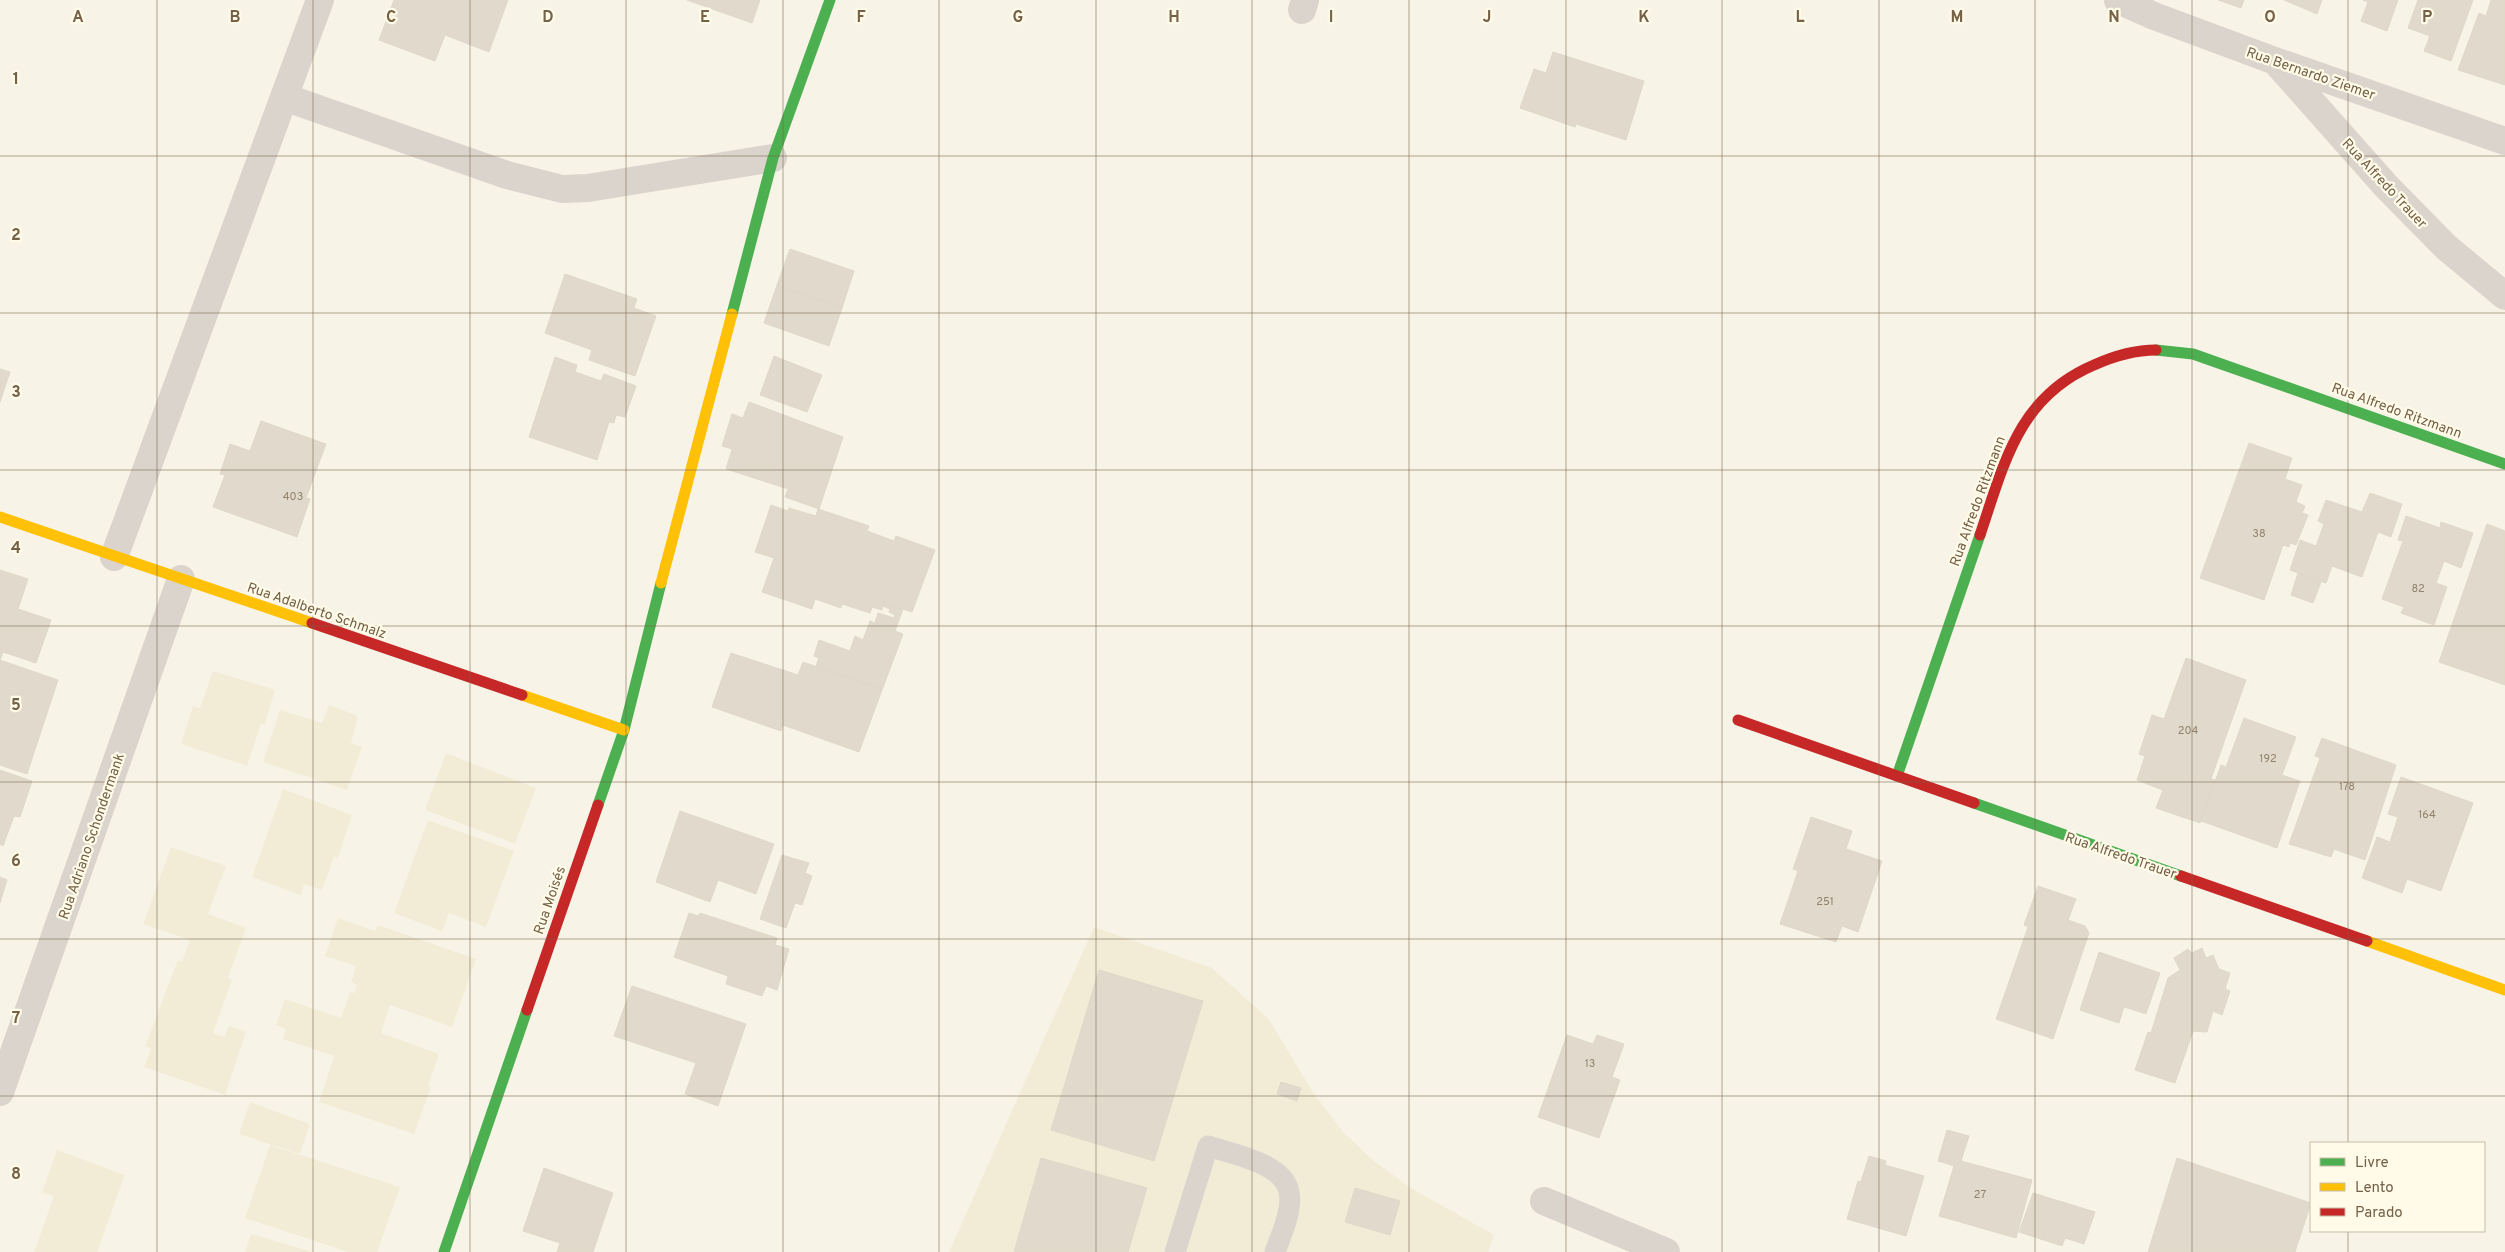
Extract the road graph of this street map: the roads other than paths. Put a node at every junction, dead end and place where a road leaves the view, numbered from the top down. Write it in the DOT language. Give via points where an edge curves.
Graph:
graph roads {
  1 [pos="320,0"];
  2 [pos="830,0"];
  3 [pos="2118,0"];
  4 [pos="2275,61"];
  5 [pos="284,97"];
  6 [pos="2505,140"];
  7 [pos="773,158"];
  8 [pos="2505,296"];
  9 [pos="2505,464"];
  10 [pos="0,517"];
  11 [pos="114,557"];
  12 [pos="181,579"];
  13 [pos="1738,720"];
  14 [pos="624,730"];
  15 [pos="1897,776"];
  16 [pos="2505,990"];
  17 [pos="0,1092"];
  18 [pos="1544,1201"];
  19 [pos="444,1252"];
  20 [pos="1175,1252"];
  21 [pos="1275,1252"];
  22 [pos="1666,1252"];
  1 -- 5 [label="street"];
  2 -- 7 [label="street, Rua Moisés"];
  3 -- 4 [label="street, Rua Bernardo Ziemer"];
  4 -- 6 [label="street, Rua Bernardo Ziemer"];
  4 -- 8 [label="street, Rua Alfredo Trauer" via="2386,186 2439,240"];
  5 -- 7 [label="street" via="507,175 562,189 588,188"];
  5 -- 11 [label="street"];
  7 -- 14 [label="street, Rua Moisés"];
  9 -- 15 [label="street, Rua Alfredo Ritzmann" via="2193,354 2137,351 2074,374 2045,396 2025,420 2010,448"];
  10 -- 11 [label="street, Rua Adalberto Schmalz"];
  11 -- 12 [label="street, Rua Adalberto Schmalz"];
  12 -- 14 [label="street, Rua Adalberto Schmalz"];
  12 -- 17 [label="street, Rua Adriano Schondermank"];
  13 -- 15 [label="street, Rua Alfredo Trauer"];
  14 -- 19 [label="street, Rua Moisés"];
  15 -- 16 [label="street, Rua Alfredo Trauer"];
  18 -- 22 [label="street"];
  20 -- 21 [label="lane" via="1208,1146 1269,1167 1287,1185 1289,1202"];
}
